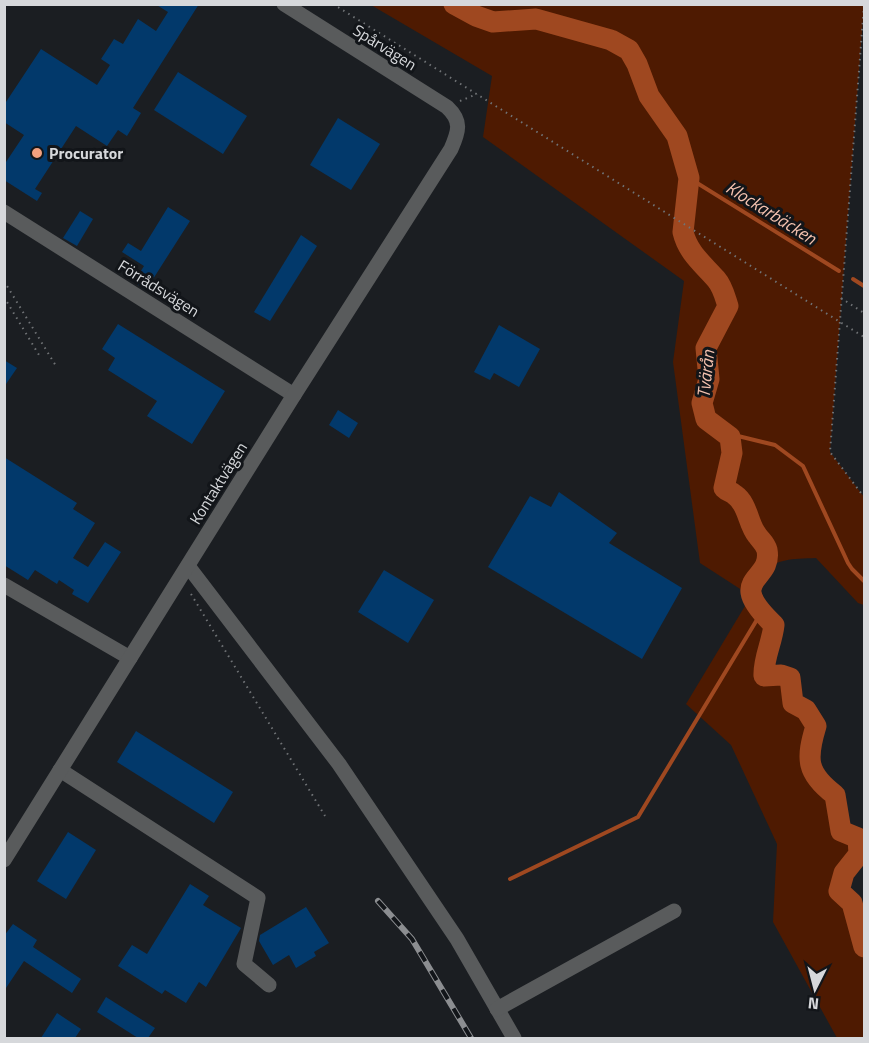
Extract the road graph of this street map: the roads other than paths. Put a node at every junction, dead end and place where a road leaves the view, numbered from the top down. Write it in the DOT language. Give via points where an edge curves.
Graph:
graph roads {
  1 [pos="284,4"];
  2 [pos="458,126"];
  3 [pos="4,212"];
  4 [pos="294,395"];
  5 [pos="188,566"];
  6 [pos="4,585"];
  7 [pos="130,658"];
  8 [pos="60,770"];
  9 [pos="4,860"];
  10 [pos="674,910"];
  11 [pos="269,985"];
  12 [pos="497,1009"];
  13 [pos="514,1038"];
  1 -- 2 [label="street, Spårvägen" via="447,107"];
  2 -- 4 [label="street, Kontaktvägen" via="451,149"];
  3 -- 4 [label="street, Förrådsvägen"];
  4 -- 5 [label="street, Kontaktvägen"];
  5 -- 7 [label="street, Kontaktvägen"];
  5 -- 12 [label="street" via="339,764 457,939"];
  6 -- 7 [label="street"];
  7 -- 8 [label="street, Kontaktvägen"];
  8 -- 9 [label="street, Kontaktvägen"];
  8 -- 11 [label="street" via="258,898 244,964"];
  10 -- 12 [label="street"];
  12 -- 13 [label="street"];
}
